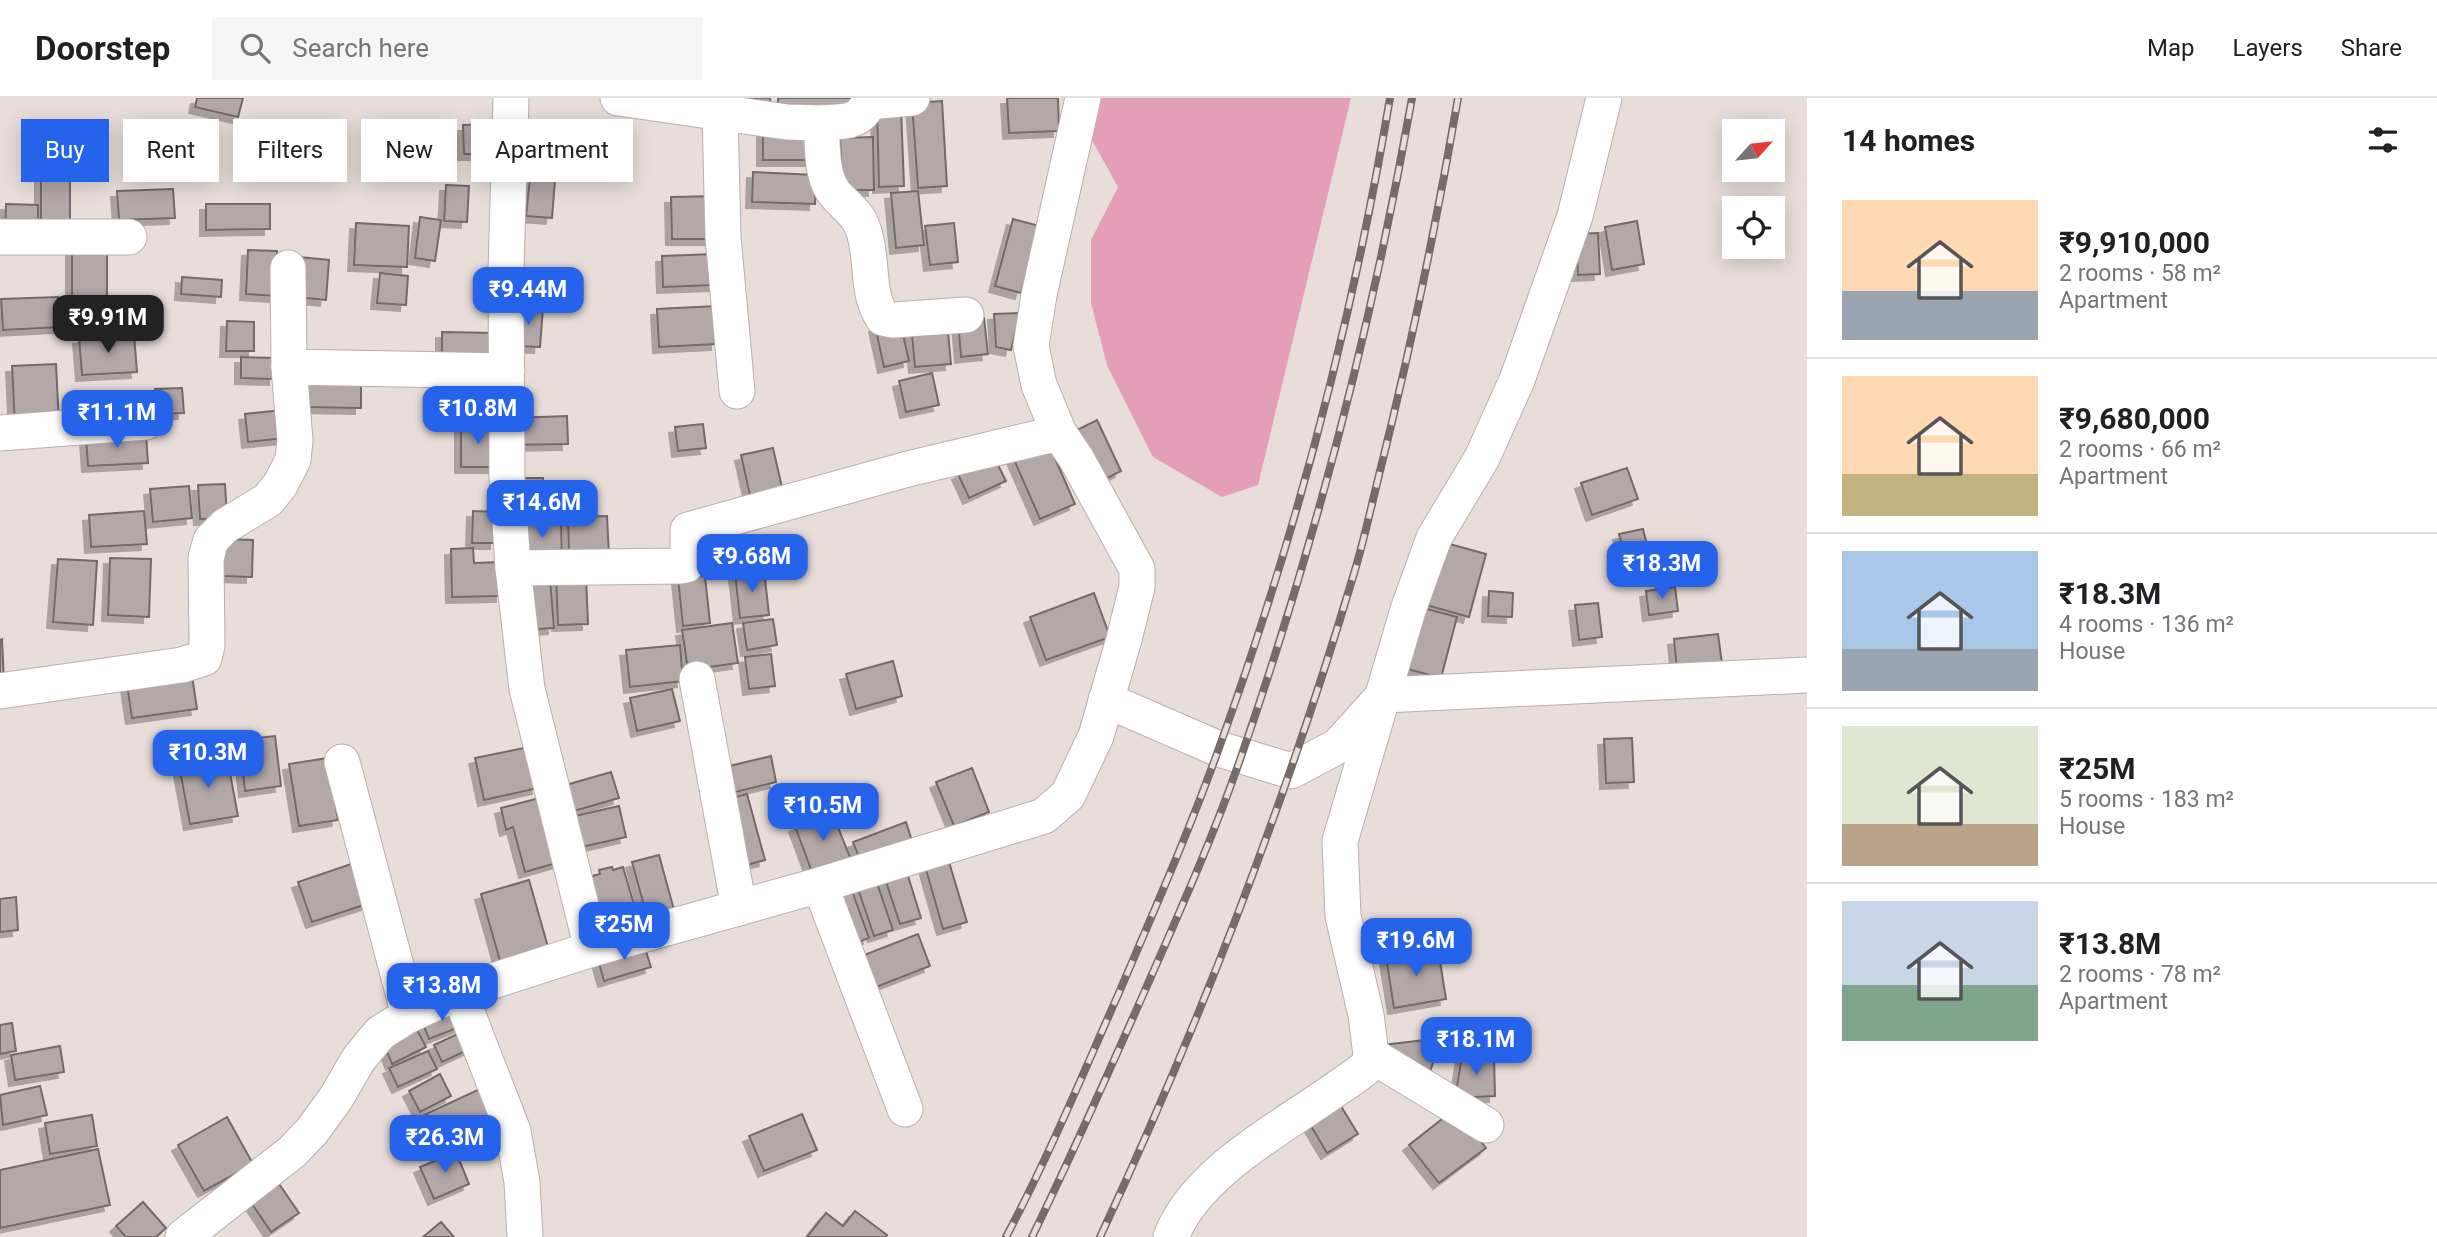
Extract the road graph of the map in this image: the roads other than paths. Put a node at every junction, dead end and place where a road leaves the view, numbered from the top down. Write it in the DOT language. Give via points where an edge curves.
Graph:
graph roads {
  1 [pos="511,98"];
  2 [pos="618,98"];
  3 [pos="912,98"];
  4 [pos="1083,98"];
  5 [pos="1604,98"];
  6 [pos="870,100"];
  7 [pos="720,111"];
  8 [pos="821,123"];
  9 [pos="0,237"];
  10 [pos="129,237"];
  11 [pos="288,268"];
  12 [pos="965,315"];
  13 [pos="289,367"];
  14 [pos="506,371"];
  15 [pos="737,391"];
  16 [pos="146,422"];
  17 [pos="0,433"];
  18 [pos="1059,433"];
  19 [pos="513,568"];
  20 [pos="1807,675"];
  21 [pos="697,679"];
  22 [pos="0,691"];
  23 [pos="1384,695"];
  24 [pos="1106,700"];
  25 [pos="342,762"];
  26 [pos="820,885"];
  27 [pos="739,908"];
  28 [pos="592,949"];
  29 [pos="459,992"];
  30 [pos="409,1015"];
  31 [pos="1371,1055"];
  32 [pos="905,1109"];
  33 [pos="1486,1125"];
  34 [pos="200,1232"];
  35 [pos="525,1237"];
  36 [pos="1171,1237"];
  1 -- 14 [label="street"];
  2 -- 7 [label="street"];
  3 -- 6 [label="street"];
  4 -- 18 [label="street" via="1031,346 1039,384"];
  5 -- 23 [label="street" via="1574,216 1517,380 1482,458 1434,538"];
  6 -- 8 [label="street" via="854,120"];
  7 -- 8 [label="street"];
  7 -- 15 [label="street" via="723,237"];
  8 -- 12 [label="street" via="828,184 864,230 875,303 883,318"];
  9 -- 10 [label="street"];
  11 -- 13 [label="street"];
  13 -- 14 [label="street"];
  13 -- 22 [label="street" via="293,460 268,500 211,540 206,558 204,659"];
  14 -- 19 [label="street"];
  16 -- 17 [label="street"];
  18 -- 19 [label="street" via="695,526 686,534 685,565"];
  18 -- 24 [label="street" via="1137,569 1128,626"];
  19 -- 28 [label="street" via="527,690"];
  20 -- 23 [label="street"];
  21 -- 27 [label="street"];
  23 -- 24 [label="street" via="1338,746 1291,771 1219,749"];
  23 -- 31 [label="street" via="1340,841 1343,916"];
  24 -- 26 [label="street" via="1096,736 1068,795 1044,816"];
  25 -- 30 [label="street"];
  26 -- 27 [label="street"];
  26 -- 32 [label="street"];
  27 -- 28 [label="street"];
  28 -- 29 [label="street"];
  29 -- 30 [label="street"];
  29 -- 35 [label="street" via="513,1131"];
  30 -- 34 [label="street" via="380,1033 312,1131 292,1152"];
  31 -- 33 [label="street"];
  31 -- 36 [label="street" via="1362,1072 1241,1156 1196,1195"];
}
